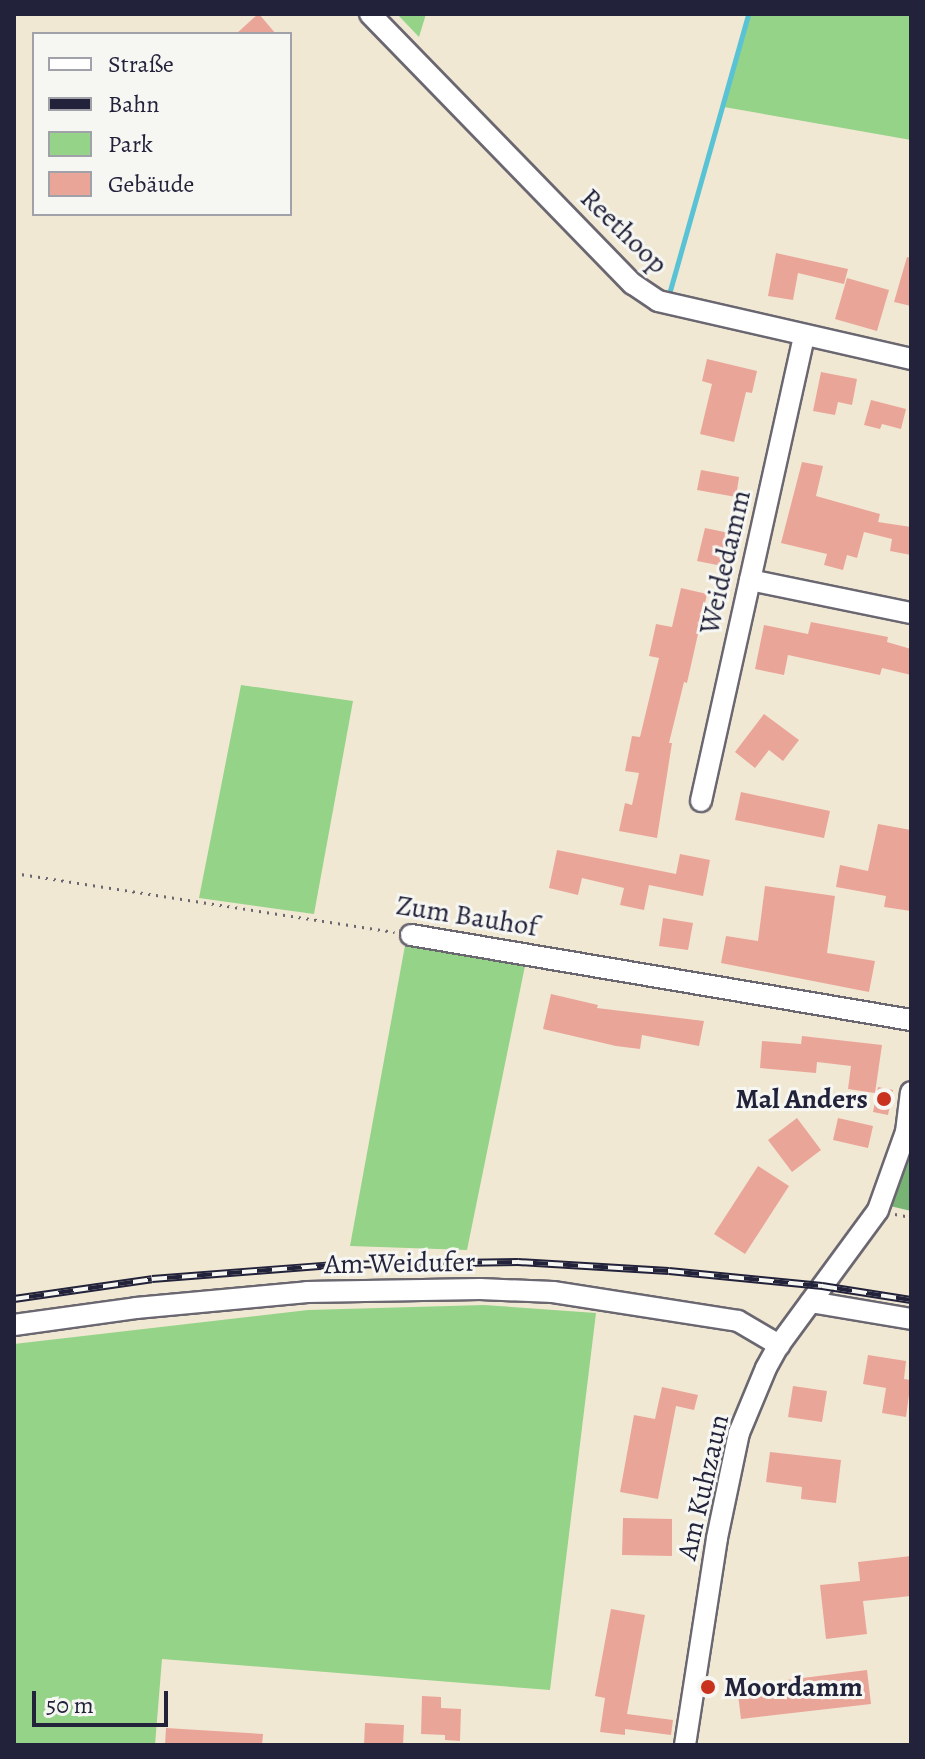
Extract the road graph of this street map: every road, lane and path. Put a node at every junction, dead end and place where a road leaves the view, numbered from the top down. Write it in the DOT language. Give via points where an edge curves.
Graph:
graph roads {
  1 [pos="370,14"];
  2 [pos="804,335"];
  3 [pos="911,359"];
  4 [pos="750,580"];
  5 [pos="911,613"];
  6 [pos="701,801"];
  7 [pos="14,873"];
  8 [pos="411,935"];
  9 [pos="911,1020"];
  10 [pos="911,1092"];
  11 [pos="811,1302"];
  12 [pos="911,1319"];
  13 [pos="14,1325"];
  14 [pos="779,1345"];
  15 [pos="685,1745"];
  1 -- 2 [label="street, Reethoop" via="633,284 658,301"];
  2 -- 3 [label="street, Reethoop"];
  2 -- 4 [label="street, Weidedamm"];
  4 -- 5 [label="street"];
  4 -- 6 [label="street, Weidedamm"];
  7 -- 8 [label="path, Zum Bauhof"];
  8 -- 9 [label="street, Zum Bauhof"];
  10 -- 11 [label="street, Am Kuhzaun" via="906,1132 878,1210"];
  11 -- 12 [label="street"];
  11 -- 14 [label="street, Am Kuhzaun"];
  13 -- 14 [label="street, Am Weidufer" via="307,1292 480,1289 553,1292 738,1321"];
  14 -- 15 [label="street, Am Kuhzaun" via="739,1433"];
}
